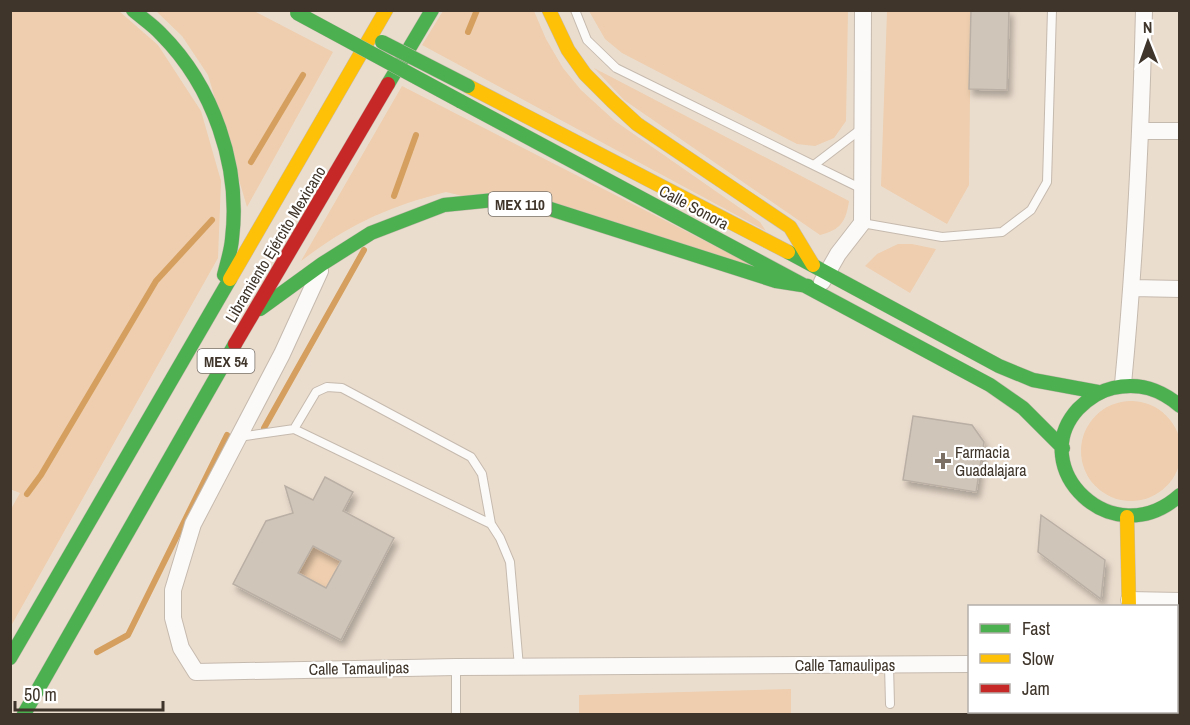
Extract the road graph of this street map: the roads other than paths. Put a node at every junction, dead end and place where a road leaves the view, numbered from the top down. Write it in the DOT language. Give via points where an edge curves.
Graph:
graph roads {
  1 [pos="134,10"];
  2 [pos="321,10"];
  3 [pos="386,10"];
  4 [pos="432,10"];
  5 [pos="549,10"];
  6 [pos="575,10"];
  7 [pos="863,10"];
  8 [pos="1052,10"];
  9 [pos="1144,10"];
  10 [pos="294,12"];
  11 [pos="337,19"];
  12 [pos="355,28"];
  13 [pos="861,129"];
  14 [pos="1141,131"];
  15 [pos="1179,131"];
  16 [pos="814,165"];
  17 [pos="860,188"];
  18 [pos="862,223"];
  19 [pos="322,264"];
  20 [pos="820,269"];
  21 [pos="813,288"];
  22 [pos="1132,288"];
  23 [pos="1179,289"];
  24 [pos="251,316"];
  25 [pos="209,319"];
  26 [pos="1123,384"];
  27 [pos="1098,392"];
  28 [pos="1179,406"];
  29 [pos="294,429"];
  30 [pos="238,437"];
  31 [pos="1063,448"];
  32 [pos="1179,495"];
  33 [pos="1126,517"];
  34 [pos="490,524"];
  35 [pos="1179,601"];
  36 [pos="1129,603"];
  37 [pos="10,658"];
  38 [pos="968,664"];
  39 [pos="889,665"];
  40 [pos="456,667"];
  41 [pos="519,667"];
  42 [pos="890,704"];
  43 [pos="24,714"];
  44 [pos="456,714"];
  1 -- 25 [label="main road" via="189,67 209,103 225,145 234,196 232,252"];
  2 -- 11 [label="main road"];
  3 -- 25 [label="main road, Libramiento Ejército Mexicano / MEX 54"];
  4 -- 24 [label="main road, Libramiento Ejército Mexicano / MEX 54"];
  5 -- 20 [label="main road" via="568,50 612,101 638,124 790,227"];
  6 -- 16 [label="lane" via="587,40 616,68"];
  7 -- 13 [label="street"];
  8 -- 18 [label="lane" via="1047,182 1031,210 1002,232 942,237"];
  9 -- 14 [label="street"];
  10 -- 21 [label="main road, Calle Sonora, bridge"];
  12 -- 20 [label="main road, Calle Sonora, bridge"];
  13 -- 16 [label="lane"];
  13 -- 17 [label="street"];
  14 -- 15 [label="street"];
  14 -- 22 [label="street"];
  16 -- 17 [label="lane"];
  17 -- 18 [label="street"];
  18 -- 20 [label="street"];
  19 -- 21 [label="main road, MEX 110" via="371,233 444,205 494,201 541,206 776,280"];
  19 -- 24 [label="main road, MEX 110"];
  19 -- 30 [label="street, Calle Tamaulipas" via="282,354"];
  20 -- 21 [label="street"];
  20 -- 27 [label="main road, Calle Sonora" via="999,366 1034,380"];
  21 -- 31 [label="main road, Calle Sonora" via="990,385 1023,408"];
  22 -- 23 [label="street"];
  22 -- 26 [label="street"];
  24 -- 43 [label="main road, Libramiento Ejército Mexicano / MEX 54"];
  25 -- 37 [label="main road, Libramiento Ejército Mexicano / MEX 54"];
  26 -- 27 [label="main road, Calle Sonora"];
  26 -- 28 [label="main road, Calle Sonora" via="1163,393"];
  27 -- 31 [label="main road, Calle Sonora" via="1080,406 1068,425"];
  29 -- 30 [label="lane"];
  29 -- 34 [label="lane"];
  29 -- 34 [label="lane" via="316,393 327,387 342,388 471,457 482,474"];
  30 -- 40 [label="street, Calle Tamaulipas" via="193,524 173,590 172,618 181,648 196,672"];
  31 -- 33 [label="main road, Calle Sonora" via="1065,469 1074,488 1088,503 1106,513"];
  32 -- 33 [label="main road, Calle Sonora" via="1146,516"];
  33 -- 36 [label="main road"];
  34 -- 41 [label="lane" via="510,562"];
  35 -- 36 [label="street"];
  38 -- 39 [label="street, Calle Tamaulipas"];
  39 -- 41 [label="street, Calle Tamaulipas"];
  39 -- 42 [label="lane"];
  40 -- 41 [label="street, Calle Tamaulipas"];
  40 -- 44 [label="lane"];
}
